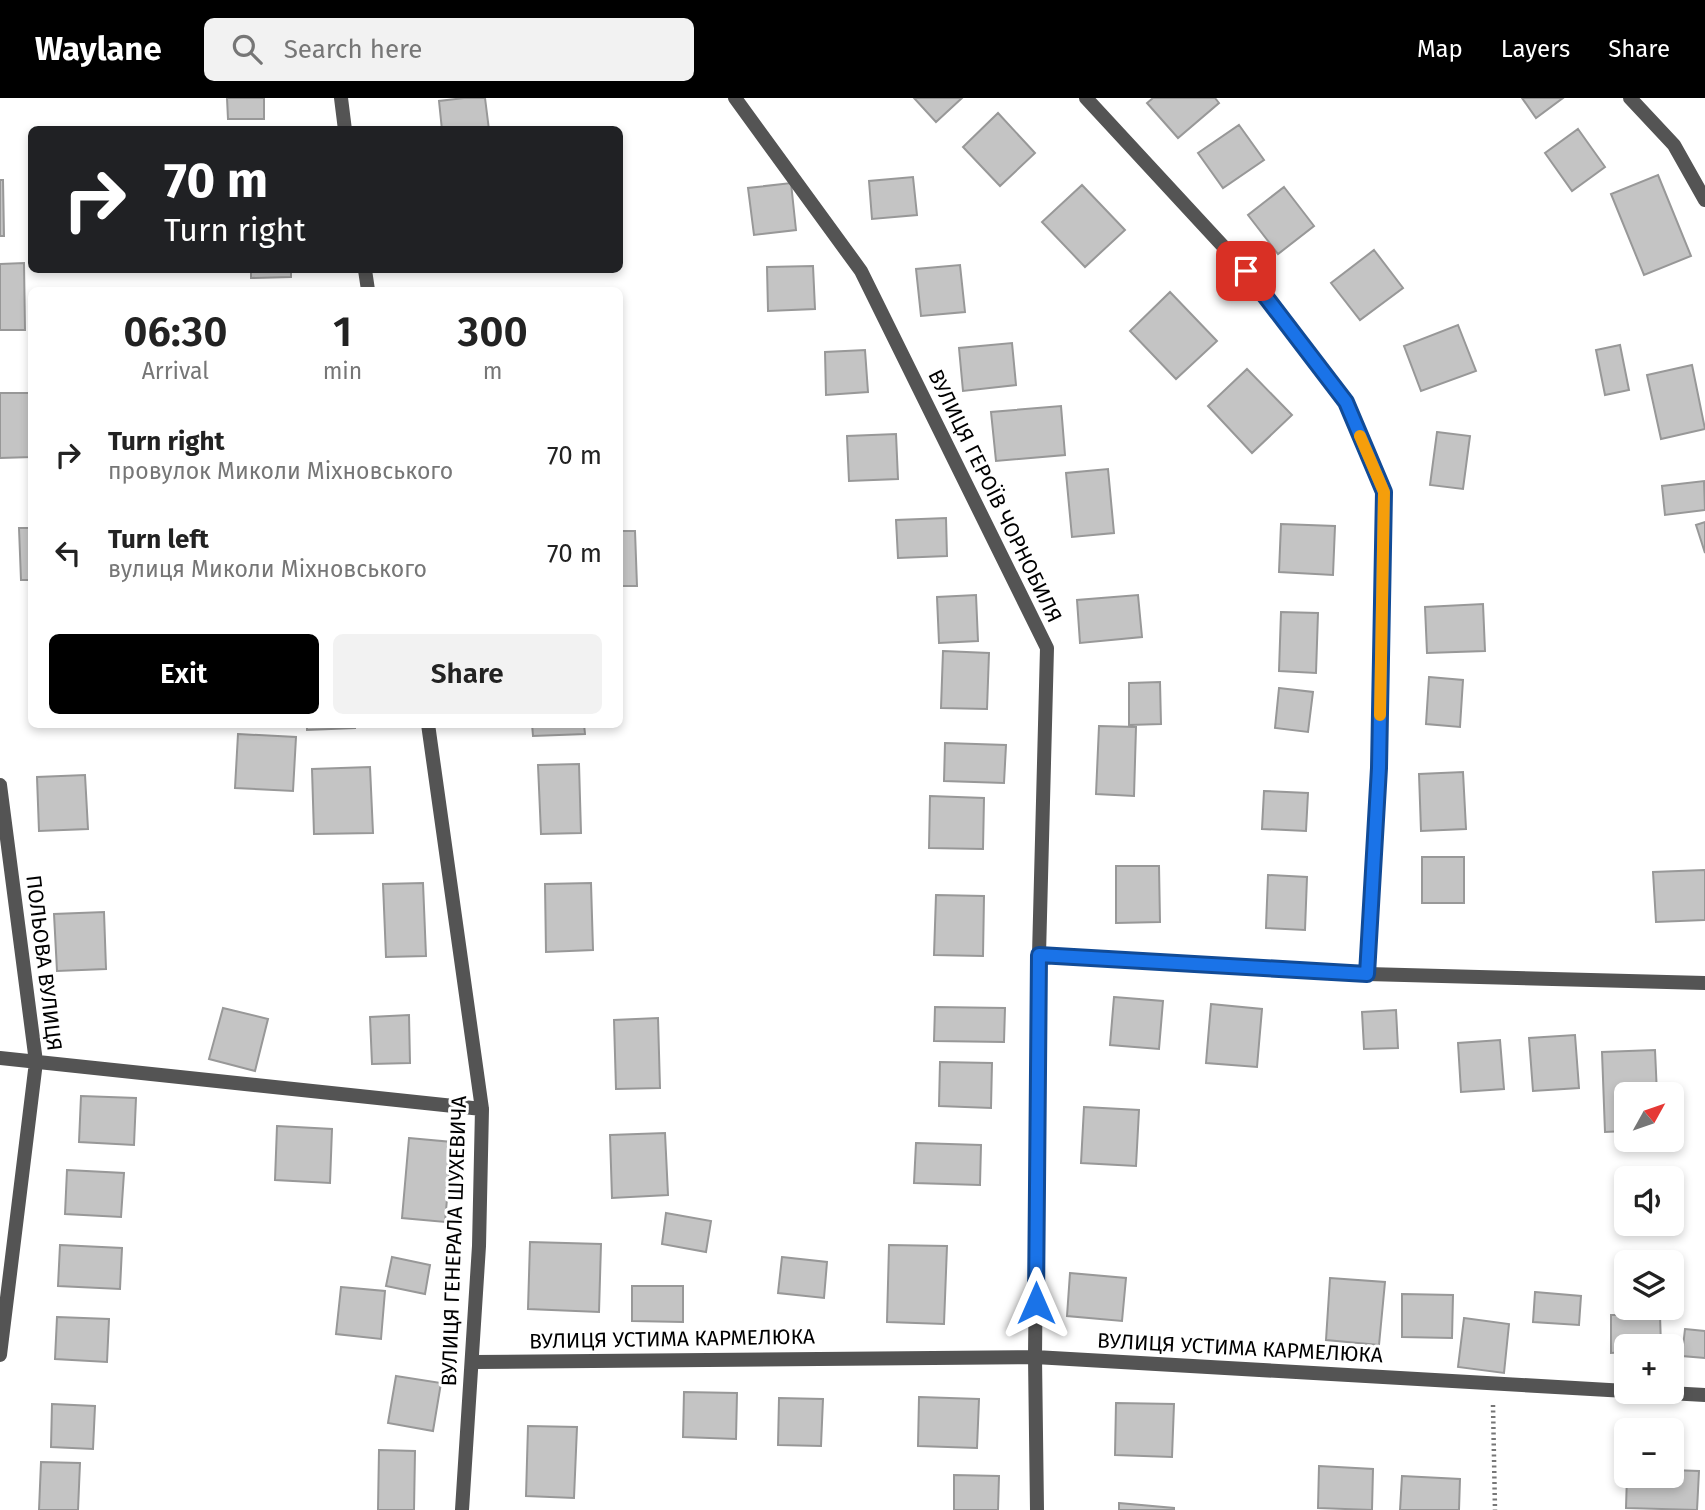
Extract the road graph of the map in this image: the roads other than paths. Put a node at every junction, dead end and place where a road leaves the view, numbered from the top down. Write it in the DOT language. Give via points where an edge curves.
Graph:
graph roads {
  1 [pos="341,98"];
  2 [pos="735,98"];
  3 [pos="1086,98"];
  4 [pos="1630,98"];
  5 [pos="344,126"];
  6 [pos="1705,200"];
  7 [pos="429,728"];
  8 [pos="0,785"];
  9 [pos="1039,955"];
  10 [pos="1367,974"];
  11 [pos="1705,983"];
  12 [pos="0,1058"];
  13 [pos="36,1062"];
  14 [pos="482,1109"];
  15 [pos="0,1355"];
  16 [pos="1035,1357"];
  17 [pos="473,1362"];
  18 [pos="1614,1390"];
  19 [pos="1684,1394"];
  20 [pos="1705,1395"];
  21 [pos="462,1510"];
  22 [pos="1037,1510"];
  1 -- 5 [label="street"];
  2 -- 9 [label="street, ВУЛИЦЯ ГЕРОЇВ ЧОРНОБИЛЯ" via="862,271 1046,648"];
  3 -- 10 [label="street" via="1246,271 1346,402 1384,492 1379,768"];
  4 -- 6 [label="street" via="1674,145"];
  7 -- 14 [label="street, ВУЛИЦЯ ГЕНЕРАЛА ШУХЕВИЧА"];
  8 -- 13 [label="street, ПОЛЬОВА ВУЛИЦЯ"];
  9 -- 10 [label="street"];
  9 -- 16 [label="street, ВУЛИЦЯ ГЕРОЇВ ЧОРНОБИЛЯ"];
  10 -- 11 [label="street"];
  12 -- 13 [label="street"];
  13 -- 14 [label="street"];
  13 -- 15 [label="street, ПОЛЬОВА ВУЛИЦЯ"];
  14 -- 17 [label="street, ВУЛИЦЯ ГЕНЕРАЛА ШУХЕВИЧА"];
  16 -- 17 [label="street, ВУЛИЦЯ УСТИМА КАРМЕЛЮКА"];
  16 -- 18 [label="street, ВУЛИЦЯ УСТИМА КАРМЕЛЮКА"];
  16 -- 22 [label="street, ВУЛИЦЯ ГЕРОЇВ ЧОРНОБИЛЯ"];
  17 -- 21 [label="street, ВУЛИЦЯ ГЕНЕРАЛА ШУХЕВИЧА"];
  19 -- 20 [label="street"];
}
